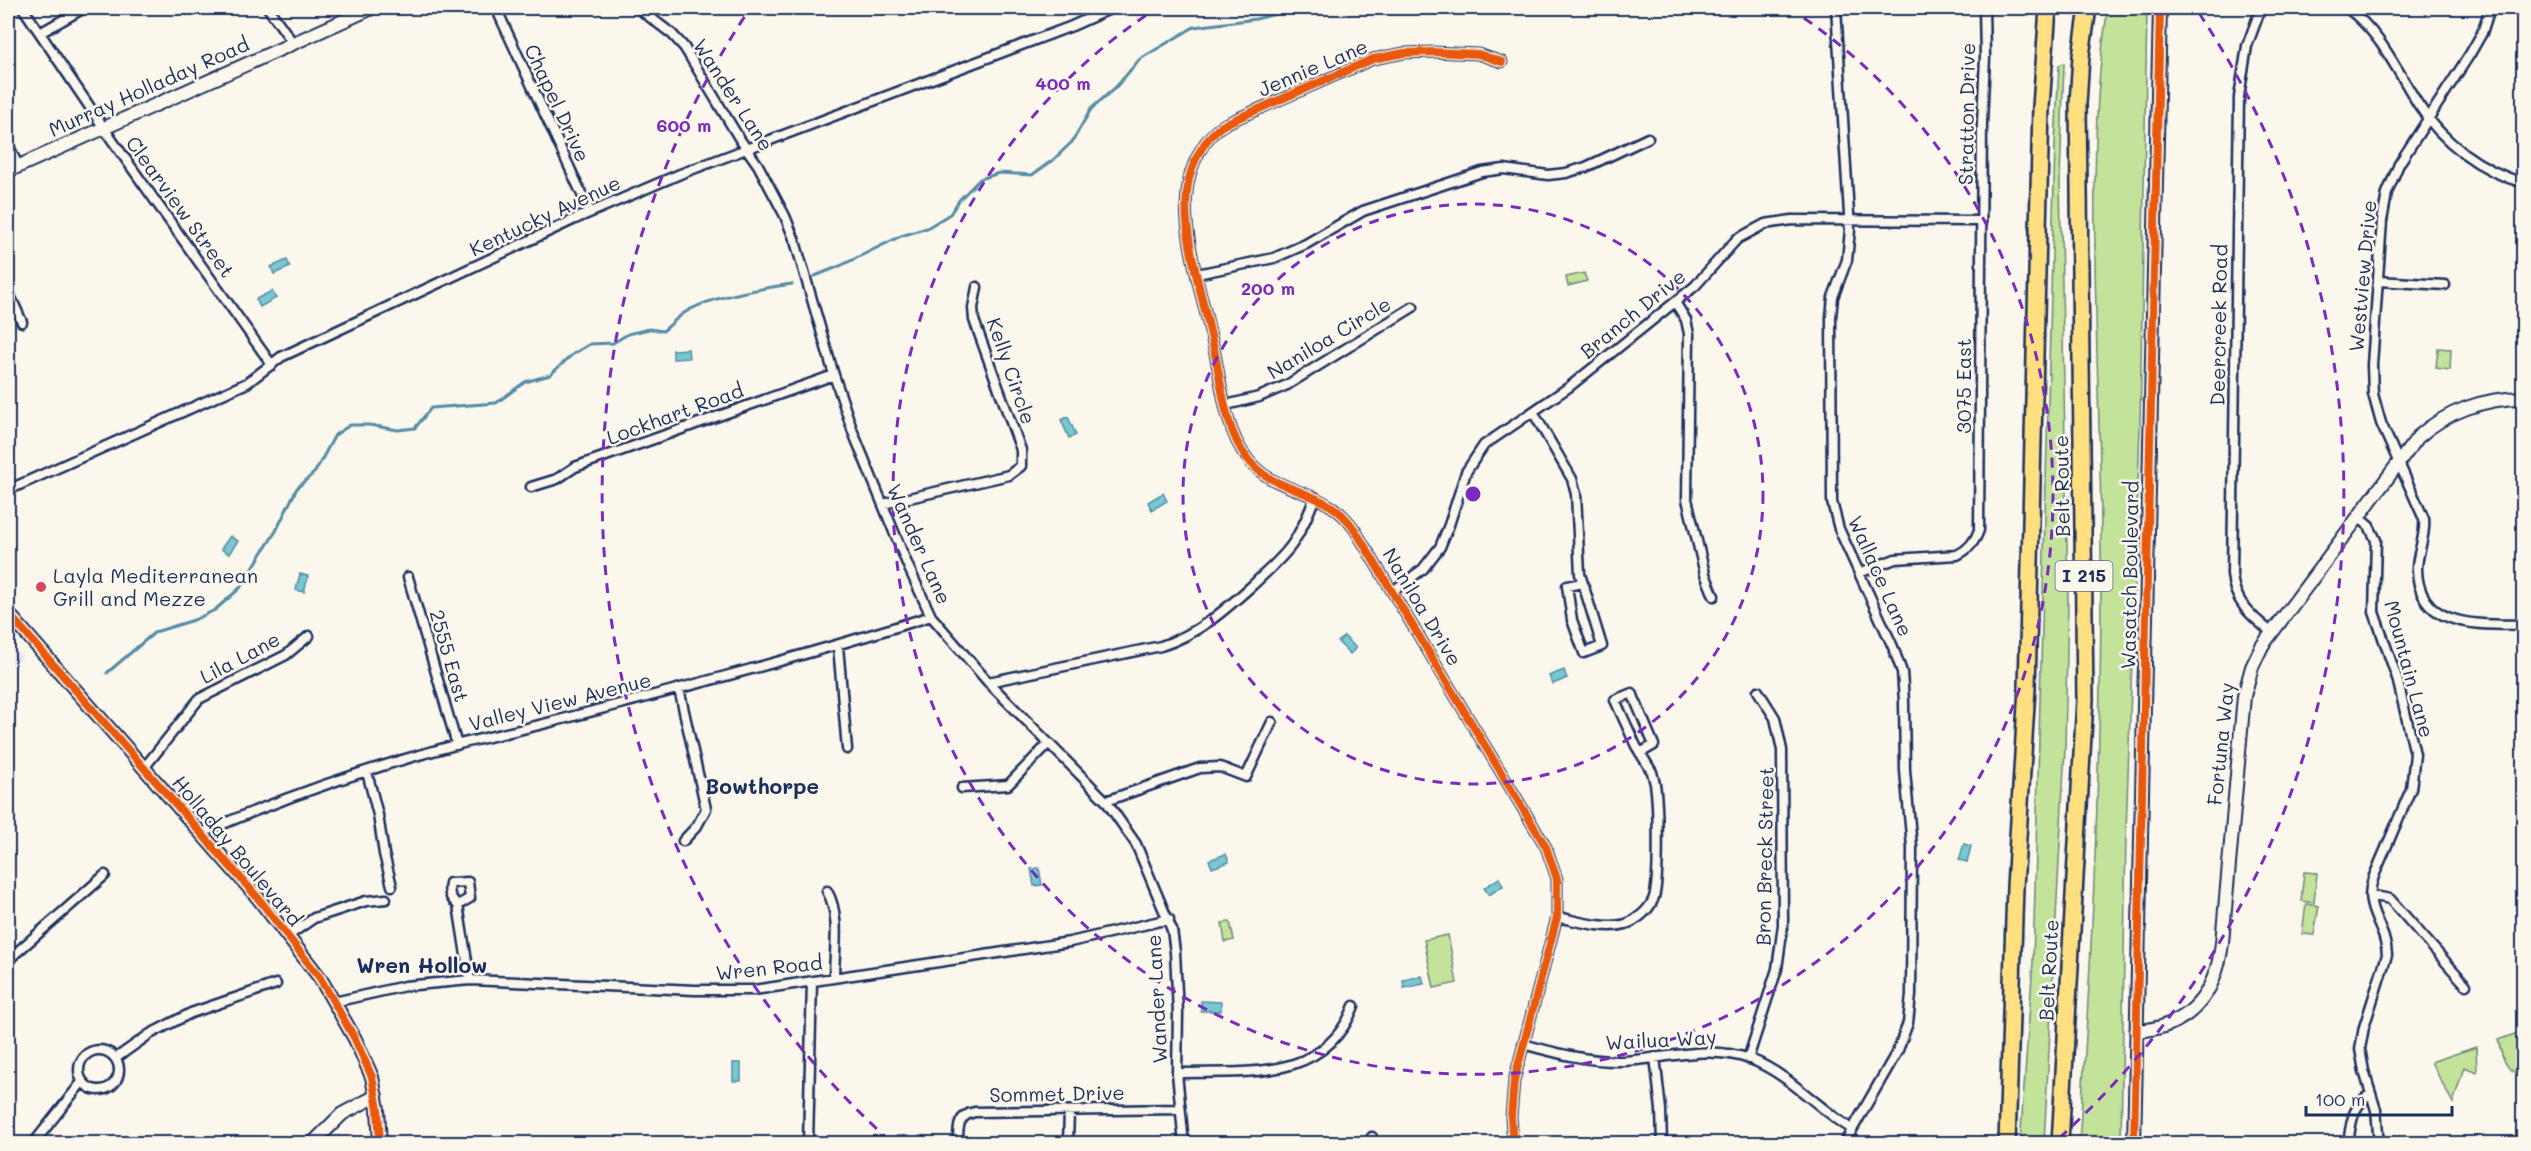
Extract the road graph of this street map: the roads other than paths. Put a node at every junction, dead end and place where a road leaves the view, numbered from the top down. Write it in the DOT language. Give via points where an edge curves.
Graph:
graph roads {
  1 [pos="23,8"];
  2 [pos="84,8"];
  3 [pos="268,8"];
  4 [pos="372,8"];
  5 [pos="496,8"];
  6 [pos="638,8"];
  7 [pos="1112,8"];
  8 [pos="1836,8"];
  9 [pos="1984,8"];
  10 [pos="2048,8"];
  11 [pos="2088,8"];
  12 [pos="2160,8"];
  13 [pos="2261,8"];
  14 [pos="2347,8"];
  15 [pos="2490,8"];
  16 [pos="40,33"];
  17 [pos="293,43"];
  18 [pos="1502,62"];
  19 [pos="2427,117"];
  20 [pos="104,128"];
  21 [pos="1213,133"];
  22 [pos="1648,138"];
  23 [pos="8,144"];
  24 [pos="747,149"];
  25 [pos="13,169"];
  26 [pos="2523,183"];
  27 [pos="590,212"];
  28 [pos="1849,221"];
  29 [pos="1981,221"];
  30 [pos="1197,274"];
  31 [pos="2378,281"];
  32 [pos="2445,285"];
  33 [pos="977,286"];
  34 [pos="8,291"];
  35 [pos="1675,302"];
  36 [pos="1413,307"];
  37 [pos="22,322"];
  38 [pos="272,365"];
  39 [pos="834,375"];
  40 [pos="2523,398"];
  41 [pos="1226,405"];
  42 [pos="1533,412"];
  43 [pos="2399,462"];
  44 [pos="531,487"];
  45 [pos="8,490"];
  46 [pos="1315,497"];
  47 [pos="883,504"];
  48 [pos="2358,517"];
  49 [pos="1859,573"];
  50 [pos="408,577"];
  51 [pos="1581,578"];
  52 [pos="1393,591"];
  53 [pos="1714,596"];
  54 [pos="8,613"];
  55 [pos="931,616"];
  56 [pos="2523,625"];
  57 [pos="2271,632"];
  58 [pos="309,636"];
  59 [pos="838,646"];
  60 [pos="988,682"];
  61 [pos="679,689"];
  62 [pos="1758,691"];
  63 [pos="1272,722"];
  64 [pos="1050,743"];
  65 [pos="457,745"];
  66 [pos="847,749"];
  67 [pos="1640,753"];
  68 [pos="144,768"];
  69 [pos="367,772"];
  70 [pos="962,788"];
  71 [pos="1106,801"];
  72 [pos="202,833"];
  73 [pos="683,841"];
  74 [pos="105,875"];
  75 [pos="392,885"];
  76 [pos="827,891"];
  77 [pos="2370,895"];
  78 [pos="386,899"];
  79 [pos="458,905"];
  80 [pos="1557,917"];
  81 [pos="1168,919"];
  82 [pos="288,936"];
  83 [pos="8,960"];
  84 [pos="834,978"];
  85 [pos="470,980"];
  86 [pos="812,981"];
  87 [pos="276,984"];
  88 [pos="2466,985"];
  89 [pos="334,1002"];
  90 [pos="1354,1006"];
  91 [pos="2136,1030"];
  92 [pos="1523,1044"];
  93 [pos="1655,1057"];
  94 [pos="116,1058"];
  95 [pos="1748,1059"];
  96 [pos="1177,1073"];
  97 [pos="82,1082"];
  98 [pos="2371,1094"];
  99 [pos="376,1096"];
  100 [pos="1180,1109"];
  101 [pos="1070,1111"];
  102 [pos="1852,1129"];
  103 [pos="33,1143"];
  104 [pos="312,1143"];
  105 [pos="380,1143"];
  106 [pos="808,1143"];
  107 [pos="958,1143"];
  108 [pos="1068,1143"];
  109 [pos="1184,1143"];
  110 [pos="1513,1143"];
  111 [pos="1662,1143"];
  112 [pos="1844,1143"];
  113 [pos="2007,1143"];
  114 [pos="2060,1143"];
  115 [pos="2134,1143"];
  116 [pos="2348,1143"];
  117 [pos="2379,1143"];
  1 -- 16 [label="street, Clearview Street"];
  2 -- 16 [label="street"];
  3 -- 17 [label="street"];
  4 -- 17 [label="street, Murray Holladay Road"];
  5 -- 27 [label="street, Chapel Drive"];
  6 -- 24 [label="street, Wander Lane" via="684,47"];
  7 -- 24 [label="street, Kentucky Avenue"];
  8 -- 28 [label="street, Wallace Lane"];
  9 -- 29 [label="street, Stratton Drive"];
  10 -- 113 [label="highway, Belt Route / I 215" via="2041,107 2027,688 2015,887"];
  11 -- 114 [label="highway, Belt Route / I 215" via="2079,104 2085,700"];
  12 -- 91 [label="street, Wasatch Boulevard"];
  13 -- 57 [label="street, Deercreek Road" via="2247,46 2239,97 2232,574 2242,606"];
  14 -- 19 [label="street" via="2380,40"];
  15 -- 19 [label="street, Westview Drive" via="2470,54"];
  16 -- 20 [label="street, Clearview Street"];
  17 -- 20 [label="street, Murray Holladay Road"];
  18 -- 21 [label="street, Jennie Lane" via="1478,54 1432,52 1372,59 1227,123"];
  19 -- 26 [label="street" via="2478,163"];
  19 -- 31 [label="street, Westview Drive" via="2402,156 2387,193"];
  20 -- 25 [label="street, Murray Holladay Road"];
  20 -- 38 [label="street, Clearview Street"];
  21 -- 30 [label="street, Naniloa Drive" via="1197,158 1188,184 1186,213"];
  22 -- 30 [label="street" via="1566,173 1548,175 1504,169 1482,172 1363,211 1274,258"];
  23 -- 25 [label="street"];
  24 -- 27 [label="street, Kentucky Avenue"];
  24 -- 39 [label="street, Wander Lane" via="795,241"];
  27 -- 38 [label="street, Kentucky Avenue" via="281,357"];
  28 -- 29 [label="street, Branch Drive"];
  28 -- 35 [label="street, Branch Drive" via="1782,220 1751,231"];
  28 -- 49 [label="street, Wallace Lane" via="1848,256 1830,317 1830,482 1836,520"];
  29 -- 49 [label="street, 3075 East" via="1980,516 1976,537 1964,552 1950,557 1895,559"];
  30 -- 41 [label="street, Naniloa Drive"];
  31 -- 32 [label="street"];
  31 -- 43 [label="street, Westview Drive" via="2373,394"];
  33 -- 47 [label="street, Kelly Circle" via="974,320 1021,450 1021,466 1009,475"];
  34 -- 37 [label="street"];
  35 -- 42 [label="street, Branch Drive"];
  35 -- 53 [label="street" via="1689,334 1688,507"];
  36 -- 41 [label="street, Naniloa Circle" via="1287,385"];
  38 -- 45 [label="street, Kentucky Avenue" via="247,383"];
  39 -- 44 [label="street, Lockhart Road" via="575,467 557,479"];
  39 -- 47 [label="street, Wander Lane"];
  40 -- 43 [label="street, Fortuna Way" via="2482,404 2450,415 2418,437"];
  41 -- 46 [label="street, Naniloa Drive" via="1236,439 1254,467 1279,484"];
  42 -- 51 [label="street" via="1572,479"];
  42 -- 52 [label="street, Branch Drive" via="1478,451 1466,472 1440,547 1424,569"];
  43 -- 48 [label="street, Fortuna Way"];
  43 -- 56 [label="street, Westview Drive" via="2424,519 2417,568 2427,600 2455,621"];
  46 -- 52 [label="street, Naniloa Drive" via="1348,521"];
  46 -- 60 [label="street" via="1293,544 1200,629 1161,646"];
  47 -- 55 [label="street, Wander Lane"];
  48 -- 57 [label="street, Fortuna Way"];
  48 -- 77 [label="street, Mountain Lane" via="2369,526 2376,540 2374,612 2397,678 2415,762 2411,789 2374,876"];
  49 -- 102 [label="street, Wallace Lane" via="1893,646 1903,681 1912,848 1911,995 1902,1041"];
  50 -- 65 [label="street, 2555 East"];
  51 -- 51 [label="street" via="1602,646 1584,653 1572,620 1567,586"];
  52 -- 80 [label="street, Naniloa Drive" via="1551,857 1559,891"];
  54 -- 68 [label="street, Holladay Boulevard"];
  55 -- 59 [label="street, Valley View Avenue"];
  55 -- 60 [label="street, Wander Lane"];
  57 -- 91 [label="street, Fortuna Way" via="2256,657 2244,696 2217,968 2205,993 2184,1017 2163,1028"];
  58 -- 68 [label="street, Lila Lane" via="286,655 199,699"];
  59 -- 61 [label="street, Valley View Avenue"];
  59 -- 66 [label="street"];
  60 -- 64 [label="street, Wander Lane"];
  61 -- 65 [label="street, Valley View Avenue"];
  61 -- 73 [label="street" via="706,809"];
  62 -- 95 [label="street, Bron Breck Street" via="1775,718 1782,750 1783,924 1777,969"];
  63 -- 71 [label="street" via="1246,777 1220,767 1200,768"];
  64 -- 70 [label="street" via="1008,785"];
  64 -- 71 [label="street, Wander Lane"];
  65 -- 69 [label="street, Valley View Avenue"];
  67 -- 67 [label="street" via="1654,745 1632,693 1615,700"];
  67 -- 80 [label="street" via="1652,772 1656,791 1656,887 1649,908 1634,920 1614,926"];
  68 -- 72 [label="street, Holladay Boulevard"];
  69 -- 72 [label="street, Valley View Avenue"];
  69 -- 75 [label="street"];
  71 -- 81 [label="street, Wander Lane" via="1136,844"];
  72 -- 82 [label="street, Holladay Boulevard"];
  74 -- 83 [label="street"];
  76 -- 84 [label="street" via="835,912"];
  77 -- 88 [label="street" via="2390,899"];
  77 -- 98 [label="street" via="2387,955 2361,1043"];
  78 -- 82 [label="street" via="366,901 314,918"];
  79 -- 85 [label="street"];
  80 -- 92 [label="street, Naniloa Drive"];
  81 -- 84 [label="street, Wren Road" via="1070,942"];
  81 -- 96 [label="street, Wander Lane" via="1175,952"];
  82 -- 89 [label="street, Holladay Boulevard"];
  84 -- 86 [label="street, Wren Road"];
  85 -- 86 [label="street, Wren Road" via="728,991"];
  85 -- 89 [label="street, Wren Road" via="405,986"];
  86 -- 106 [label="street"];
  87 -- 94 [label="street" via="191,1013 150,1034"];
  89 -- 99 [label="street, Holladay Boulevard" via="364,1058"];
  90 -- 96 [label="street" via="1346,1027 1290,1067"];
  91 -- 115 [label="street, Wasatch Boulevard"];
  92 -- 93 [label="street, Wailua Way" via="1594,1060"];
  92 -- 110 [label="street, Naniloa Drive" via="1512,1094"];
  93 -- 95 [label="street, Wailua Way" via="1705,1051"];
  93 -- 111 [label="street"];
  94 -- 97 [label="street" via="119,1074 111,1087 96,1090"];
  94 -- 97 [label="street" via="103,1050 87,1053 79,1066"];
  95 -- 102 [label="street, Wailua Way" via="1781,1075"];
  96 -- 100 [label="street, Wander Lane"];
  97 -- 103 [label="street"];
  98 -- 116 [label="street" via="2355,1108"];
  98 -- 117 [label="street"];
  99 -- 104 [label="street" via="342,1114"];
  99 -- 105 [label="street, Holladay Boulevard"];
  100 -- 101 [label="street, Sommet Drive"];
  100 -- 109 [label="street, Wander Lane"];
  101 -- 107 [label="street, Sommet Drive" via="970,1113 960,1120"];
  101 -- 108 [label="street"];
  102 -- 112 [label="street, Wallace Lane"];
}
